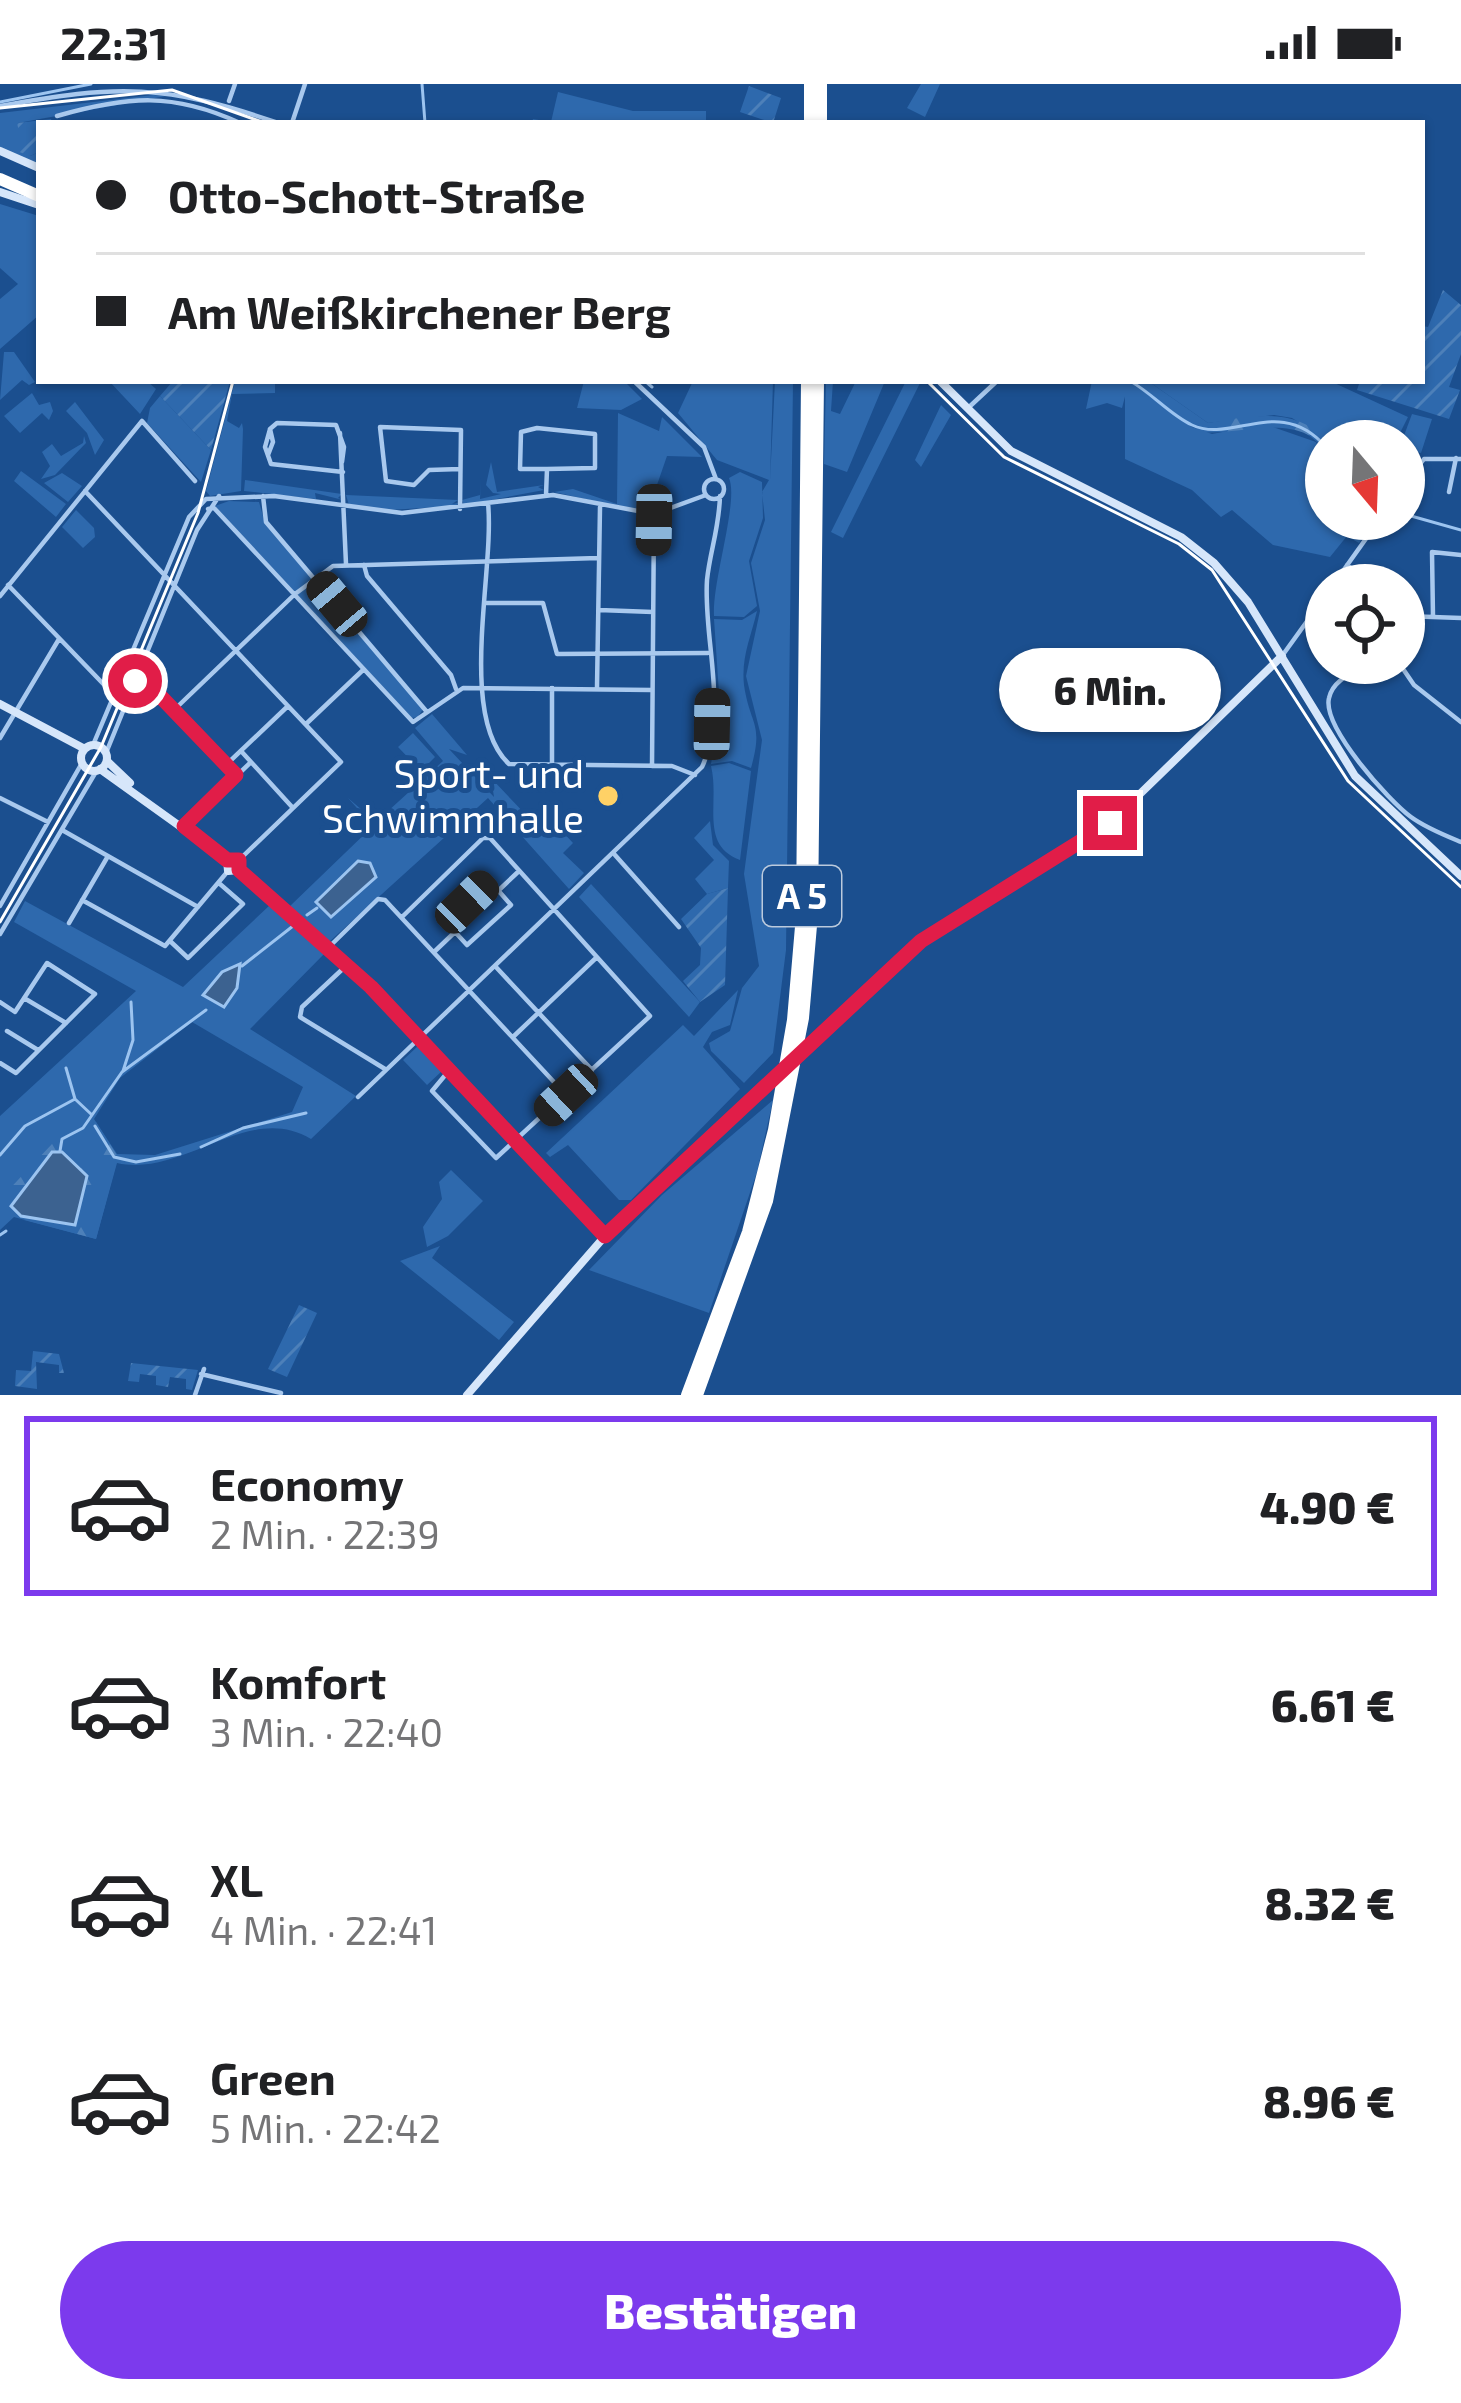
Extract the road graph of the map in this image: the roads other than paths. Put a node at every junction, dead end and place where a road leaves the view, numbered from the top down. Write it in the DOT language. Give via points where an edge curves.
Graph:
graph roads {
  1 [pos="235,84"];
  2 [pos="305,84"];
  3 [pos="816,90"];
  4 [pos="206,93"];
  5 [pos="229,101"];
  6 [pos="202,105"];
  7 [pos="0,106"];
  8 [pos="57,116"];
  9 [pos="234,120"];
  10 [pos="271,120"];
  11 [pos="294,120"];
  12 [pos="811,120"];
  13 [pos="821,120"];
  14 [pos="0,151"];
  15 [pos="36,168"];
  16 [pos="0,178"];
  17 [pos="0,192"];
  18 [pos="36,195"];
  19 [pos="36,204"];
  20 [pos="637,384"];
  21 [pos="807,384"];
  22 [pos="818,384"];
  23 [pos="943,384"];
  24 [pos="994,384"];
  25 [pos="967,409"];
  26 [pos="1459,458"];
  27 [pos="1425,459"];
  28 [pos="460,469"];
  29 [pos="547,469"];
  30 [pos="343,472"];
  31 [pos="712,480"];
  32 [pos="196,482"];
  33 [pos="85,491"];
  34 [pos="1449,492"];
  35 [pos="546,495"];
  36 [pos="711,495"];
  37 [pos="220,496"];
  38 [pos="263,496"];
  39 [pos="488,503"];
  40 [pos="344,507"];
  41 [pos="600,507"];
  42 [pos="208,508"];
  43 [pos="460,509"];
  44 [pos="193,510"];
  45 [pos="654,514"];
  46 [pos="199,526"];
  47 [pos="1461,555"];
  48 [pos="598,558"];
  49 [pos="485,560"];
  50 [pos="363,563"];
  51 [pos="346,565"];
  52 [pos="164,575"];
  53 [pos="315,578"];
  54 [pos="8,585"];
  55 [pos="175,587"];
  56 [pos="295,594"];
  57 [pos="0,596"];
  58 [pos="484,603"];
  59 [pos="598,610"];
  60 [pos="653,612"];
  61 [pos="1425,617"];
  62 [pos="1433,617"];
  63 [pos="1461,618"];
  64 [pos="1305,624"];
  65 [pos="59,639"];
  66 [pos="236,650"];
  67 [pos="653,650"];
  68 [pos="598,653"];
  69 [pos="710,653"];
  70 [pos="1282,656"];
  71 [pos="364,669"];
  72 [pos="139,674"];
  73 [pos="1338,684"];
  74 [pos="1413,684"];
  75 [pos="484,688"];
  76 [pos="553,688"];
  77 [pos="456,689"];
  78 [pos="596,689"];
  79 [pos="652,690"];
  80 [pos="115,694"];
  81 [pos="0,704"];
  82 [pos="289,705"];
  83 [pos="175,709"];
  84 [pos="14,712"];
  85 [pos="428,712"];
  86 [pos="1461,722"];
  87 [pos="305,724"];
  88 [pos="0,738"];
  89 [pos="241,751"];
  90 [pos="85,754"];
  91 [pos="106,756"];
  92 [pos="251,762"];
  93 [pos="227,764"];
  94 [pos="552,765"];
  95 [pos="652,766"];
  96 [pos="99,770"];
  97 [pos="236,775"];
  98 [pos="696,775"];
  99 [pos="140,794"];
  100 [pos="0,798"];
  101 [pos="293,808"];
  102 [pos="50,824"];
  103 [pos="184,826"];
  104 [pos="62,830"];
  105 [pos="1461,842"];
  106 [pos="614,854"];
  107 [pos="108,856"];
  108 [pos="227,860"];
  109 [pos="239,865"];
  110 [pos="228,871"];
  111 [pos="519,871"];
  112 [pos="1461,876"];
  113 [pos="218,883"];
  114 [pos="0,886"];
  115 [pos="10,890"];
  116 [pos="499,890"];
  117 [pos="82,900"];
  118 [pos="0,906"];
  119 [pos="197,907"];
  120 [pos="555,910"];
  121 [pos="402,916"];
  122 [pos="69,923"];
  123 [pos="679,927"];
  124 [pos="455,932"];
  125 [pos="0,934"];
  126 [pos="167,943"];
  127 [pos="329,946"];
  128 [pos="434,952"];
  129 [pos="597,957"];
  130 [pos="348,964"];
  131 [pos="495,967"];
  132 [pos="469,991"];
  133 [pos="24,998"];
  134 [pos="0,1002"];
  135 [pos="538,1012"];
  136 [pos="68,1024"];
  137 [pos="7,1031"];
  138 [pos="421,1037"];
  139 [pos="512,1037"];
  140 [pos="39,1051"];
  141 [pos="0,1063"];
  142 [pos="451,1069"];
  143 [pos="386,1070"];
  144 [pos="592,1070"];
  145 [pos="566,1095"];
  146 [pos="358,1097"];
  147 [pos="517,1140"];
  148 [pos="605,1236"];
  149 [pos="281,1393"];
  150 [pos="197,1394"];
  151 [pos="466,1395"];
  152 [pos="687,1395"];
  153 [pos="697,1395"];
  1 -- 5 [label="street"];
  2 -- 11 [label="street"];
  3 -- 12 [label="highway"];
  3 -- 13 [label="highway"];
  4 -- 5 [label="street"];
  4 -- 6 [label="street"];
  4 -- 7 [label="street" via="80,88"];
  5 -- 10 [label="street"];
  6 -- 8 [label="street" via="153,98"];
  6 -- 9 [label="street"];
  14 -- 15 [label="main road"];
  16 -- 18 [label="highway"];
  17 -- 19 [label="main road"];
  20 -- 31 [label="street" via="704,447"];
  21 -- 152 [label="highway, A 5" via="797,986 757,1198"];
  22 -- 153 [label="highway, A 5" via="812,914 803,1018 762,1218"];
  23 -- 25 [label="main road"];
  24 -- 25 [label="street"];
  25 -- 70 [label="main road" via="1011,451 1198,549 1248,602"];
  26 -- 27 [label="street"];
  26 -- 34 [label="street"];
  28 -- 28 [label="street" via="458,427 380,427 386,482 414,485 429,470"];
  28 -- 43 [label="street"];
  29 -- 29 [label="street" via="595,468 596,434 520,432 520,469"];
  29 -- 35 [label="street"];
  30 -- 30 [label="street" via="269,463 270,429 278,422 333,424"];
  30 -- 40 [label="street"];
  31 -- 36 [label="street"];
  31 -- 36 [label="street" via="723,486"];
  32 -- 33 [label="street" via="142,421"];
  33 -- 52 [label="street"];
  33 -- 54 [label="street"];
  35 -- 39 [label="street"];
  35 -- 41 [label="street"];
  36 -- 45 [label="street"];
  36 -- 69 [label="street" via="719,514 707,580"];
  37 -- 38 [label="street"];
  37 -- 42 [label="street"];
  37 -- 44 [label="street"];
  38 -- 40 [label="street"];
  38 -- 53 [label="street" via="262,516"];
  39 -- 43 [label="street"];
  39 -- 49 [label="street"];
  40 -- 43 [label="street"];
  40 -- 51 [label="street"];
  41 -- 45 [label="street"];
  41 -- 48 [label="street"];
  42 -- 46 [label="street"];
  42 -- 56 [label="street"];
  44 -- 46 [label="street" via="202,513"];
  44 -- 52 [label="street"];
  45 -- 60 [label="street"];
  46 -- 55 [label="street"];
  47 -- 62 [label="street" via="1432,552"];
  48 -- 49 [label="street"];
  48 -- 59 [label="street"];
  49 -- 50 [label="street"];
  49 -- 58 [label="street"];
  50 -- 51 [label="street"];
  50 -- 77 [label="street"];
  51 -- 53 [label="street"];
  52 -- 55 [label="street"];
  52 -- 80 [label="street"];
  53 -- 56 [label="street"];
  53 -- 85 [label="street"];
  54 -- 57 [label="street"];
  54 -- 65 [label="street"];
  55 -- 66 [label="street"];
  55 -- 72 [label="street"];
  56 -- 66 [label="street"];
  56 -- 71 [label="street"];
  58 -- 68 [label="street" via="543,603 557,654"];
  58 -- 75 [label="street"];
  59 -- 60 [label="street"];
  59 -- 68 [label="street"];
  60 -- 67 [label="street"];
  61 -- 62 [label="street"];
  62 -- 63 [label="street"];
  64 -- 70 [label="street"];
  65 -- 80 [label="street"];
  65 -- 84 [label="street"];
  66 -- 82 [label="street"];
  66 -- 83 [label="street"];
  67 -- 68 [label="street"];
  67 -- 69 [label="street"];
  67 -- 79 [label="street"];
  68 -- 78 [label="street"];
  69 -- 98 [label="street" via="711,741"];
  70 -- 112 [label="main road" via="1355,776"];
  70 -- 148 [label="main road, bridge" via="1110,823 936,930"];
  71 -- 85 [label="street" via="413,722"];
  71 -- 87 [label="street"];
  72 -- 83 [label="street"];
  72 -- 91 [label="street"];
  73 -- 105 [label="street" via="1328,704 1332,722 1364,771 1414,820"];
  74 -- 86 [label="street"];
  75 -- 76 [label="street"];
  75 -- 77 [label="street"];
  75 -- 94 [label="street" via="488,738 514,764"];
  76 -- 78 [label="street"];
  76 -- 94 [label="street"];
  77 -- 85 [label="street"];
  78 -- 79 [label="street"];
  79 -- 95 [label="street"];
  80 -- 90 [label="street"];
  81 -- 84 [label="main road"];
  82 -- 87 [label="street"];
  82 -- 89 [label="street"];
  83 -- 93 [label="street"];
  84 -- 88 [label="street"];
  84 -- 90 [label="main road"];
  87 -- 101 [label="street" via="341,762"];
  89 -- 92 [label="street"];
  89 -- 93 [label="street"];
  90 -- 91 [label="main road"];
  90 -- 96 [label="main road"];
  90 -- 102 [label="street"];
  91 -- 96 [label="main road"];
  91 -- 99 [label="main road"];
  92 -- 97 [label="street"];
  92 -- 101 [label="street"];
  93 -- 97 [label="street"];
  94 -- 95 [label="street"];
  95 -- 98 [label="street"];
  96 -- 99 [label="main road"];
  96 -- 104 [label="street"];
  97 -- 103 [label="street"];
  98 -- 106 [label="street"];
  99 -- 103 [label="main road"];
  100 -- 102 [label="street"];
  101 -- 109 [label="street"];
  102 -- 115 [label="street"];
  103 -- 108 [label="main road"];
  104 -- 107 [label="street"];
  104 -- 125 [label="street"];
  106 -- 120 [label="street"];
  106 -- 123 [label="street"];
  107 -- 117 [label="street"];
  107 -- 119 [label="street"];
  108 -- 109 [label="main road"];
  108 -- 110 [label="main road"];
  109 -- 110 [label="main road"];
  109 -- 127 [label="main road"];
  110 -- 113 [label="street"];
  111 -- 116 [label="street"];
  111 -- 120 [label="street"];
  111 -- 121 [label="street" via="487,837"];
  113 -- 119 [label="street"];
  113 -- 126 [label="street" via="243,904 188,958"];
  114 -- 115 [label="street"];
  115 -- 118 [label="street"];
  116 -- 124 [label="street" via="489,880 456,911 446,922"];
  116 -- 124 [label="street" via="511,904 467,945"];
  117 -- 122 [label="street"];
  117 -- 126 [label="street"];
  119 -- 126 [label="street"];
  120 -- 129 [label="street"];
  120 -- 131 [label="street"];
  121 -- 127 [label="street" via="381,898"];
  121 -- 128 [label="street"];
  124 -- 128 [label="street"];
  127 -- 130 [label="main road"];
  128 -- 132 [label="street"];
  129 -- 135 [label="street"];
  129 -- 144 [label="street" via="650,1016"];
  130 -- 138 [label="main road"];
  130 -- 143 [label="street" via="300,1017"];
  131 -- 132 [label="street"];
  131 -- 135 [label="street"];
  132 -- 138 [label="street"];
  132 -- 139 [label="street"];
  133 -- 134 [label="street" via="15,1012"];
  133 -- 136 [label="street"];
  133 -- 136 [label="street" via="47,963 95,994"];
  135 -- 139 [label="street"];
  135 -- 144 [label="street"];
  136 -- 140 [label="street"];
  137 -- 140 [label="street"];
  138 -- 142 [label="main road"];
  138 -- 143 [label="street"];
  139 -- 145 [label="street"];
  140 -- 141 [label="street" via="16,1073"];
  142 -- 147 [label="main road"];
  142 -- 147 [label="street" via="431,1088 494,1157"];
  143 -- 146 [label="street"];
  144 -- 145 [label="street"];
  145 -- 147 [label="street"];
  147 -- 148 [label="main road"];
  148 -- 151 [label="main road"];
  149 -- 150 [label="street" via="202,1372"];
}
